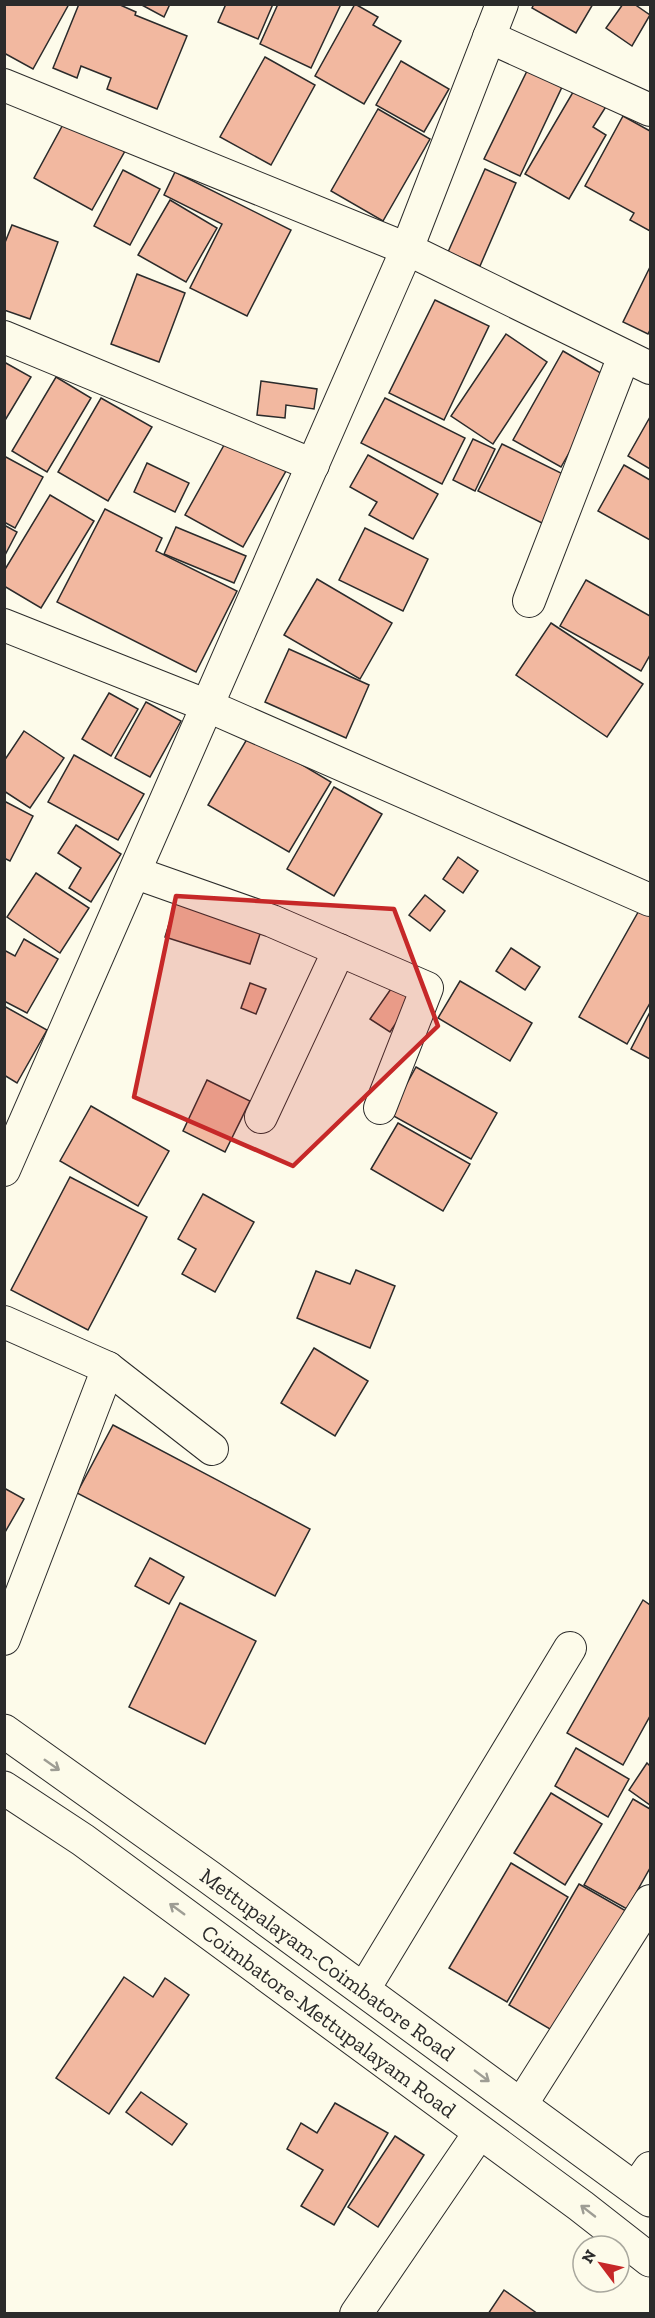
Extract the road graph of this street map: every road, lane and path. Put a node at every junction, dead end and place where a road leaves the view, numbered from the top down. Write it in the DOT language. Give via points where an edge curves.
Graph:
graph roads {
  1 [pos="502,5"];
  2 [pos="489,37"];
  3 [pos="4,85"];
  4 [pos="651,110"];
  5 [pos="407,249"];
  6 [pos="4,337"];
  7 [pos="637,362"];
  8 [pos="313,465"];
  9 [pos="529,602"];
  10 [pos="4,625"];
  11 [pos="208,706"];
  12 [pos="136,873"];
  13 [pos="651,900"];
  14 [pos="339,950"];
  15 [pos="380,1108"];
  16 [pos="261,1117"];
  17 [pos="4,1170"];
  18 [pos="4,1322"];
  19 [pos="108,1368"];
  20 [pos="212,1449"];
  21 [pos="4,1639"];
  22 [pos="570,1648"];
  23 [pos="4,1731"];
  24 [pos="4,1788"];
  25 [pos="651,1901"];
  26 [pos="364,1989"];
  27 [pos="521,2105"];
  28 [pos="480,2132"];
  29 [pos="646,2185"];
  30 [pos="651,2260"];
  31 [pos="356,2313"];
  1 -- 2 [label="street"];
  2 -- 4 [label="street"];
  2 -- 5 [label="street"];
  3 -- 5 [label="street"];
  5 -- 7 [label="street"];
  5 -- 8 [label="street"];
  6 -- 8 [label="street"];
  7 -- 9 [label="street"];
  8 -- 11 [label="street"];
  10 -- 11 [label="street"];
  11 -- 12 [label="street"];
  11 -- 13 [label="street"];
  12 -- 14 [label="street" via="272,921"];
  12 -- 17 [label="street"];
  14 -- 15 [label="street" via="427,988"];
  14 -- 16 [label="street"];
  18 -- 19 [label="street"];
  19 -- 20 [label="street"];
  19 -- 21 [label="street"];
  22 -- 26 [label="street"];
  23 -- 26 [label="highway, Mettupalayam-Coimbatore Road, one-way"];
  28 -- 24 [label="highway, Coimbatore-Mettupalayam Road, one-way" via="83,1840"];
  25 -- 27 [label="street"];
  26 -- 27 [label="highway, Mettupalayam-Coimbatore Road, one-way"];
  27 -- 29 [label="highway, Mettupalayam-Coimbatore Road"];
  30 -- 28 [label="highway, Coimbatore-Mettupalayam Road, one-way"];
  28 -- 31 [label="street"];
}
